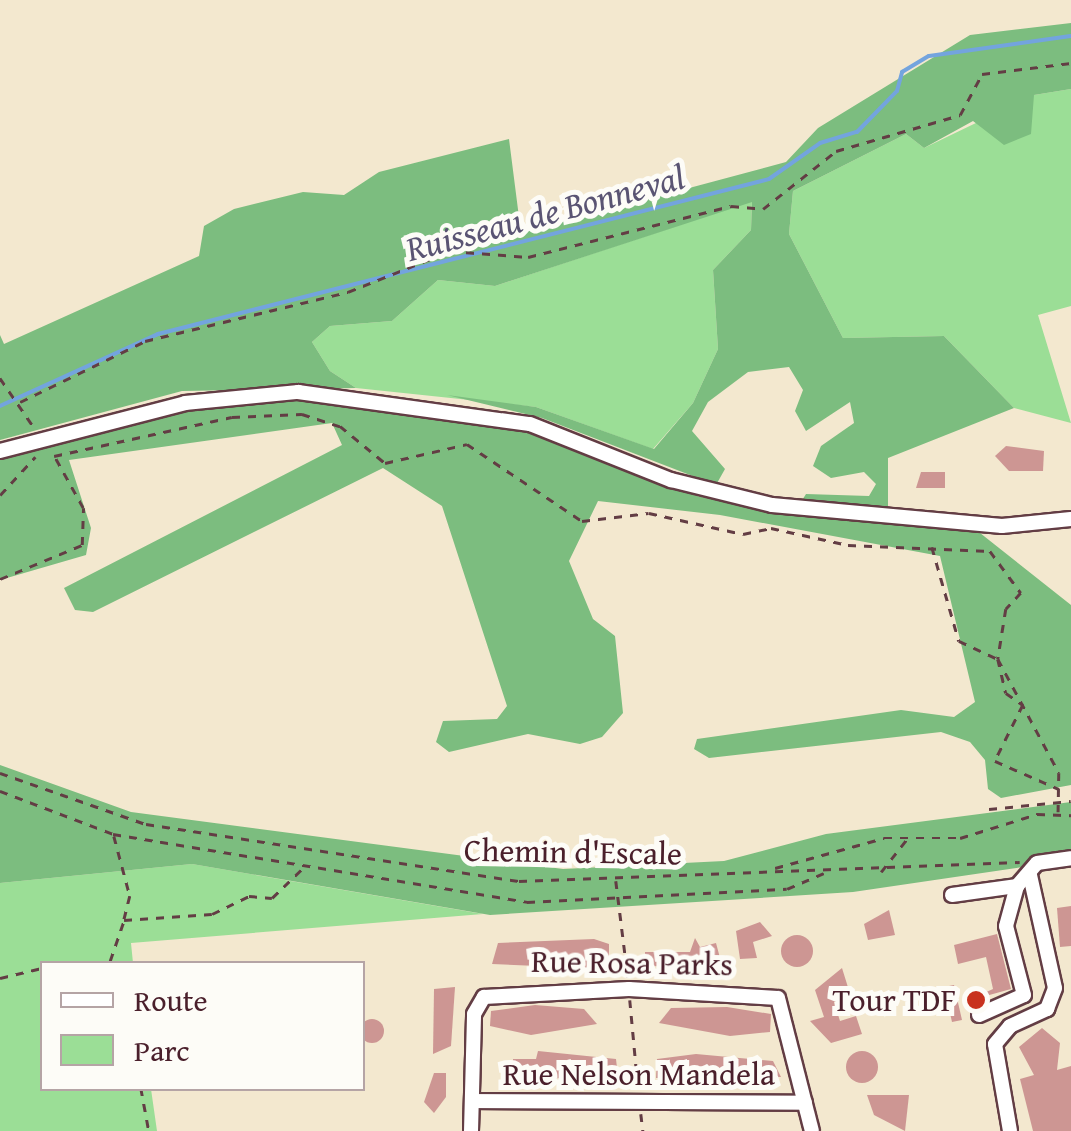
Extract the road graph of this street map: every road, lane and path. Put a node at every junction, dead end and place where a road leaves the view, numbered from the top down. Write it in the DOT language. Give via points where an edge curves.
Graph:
graph roads {
  1 [pos="1071,63"];
  2 [pos="0,378"];
  3 [pos="20,402"];
  4 [pos="41,444"];
  5 [pos="0,452"];
  6 [pos="0,495"];
  7 [pos="1071,519"];
  8 [pos="931,546"];
  9 [pos="0,579"];
  10 [pos="998,659"];
  11 [pos="0,773"];
  12 [pos="1060,789"];
  13 [pos="0,791"];
  14 [pos="1060,799"];
  15 [pos="1071,801"];
  16 [pos="989,808"];
  17 [pos="1058,812"];
  18 [pos="1071,816"];
  19 [pos="114,834"];
  20 [pos="907,839"];
  21 [pos="1071,858"];
  22 [pos="306,865"];
  23 [pos="774,869"];
  24 [pos="1034,869"];
  25 [pos="826,871"];
  26 [pos="881,874"];
  27 [pos="615,880"];
  28 [pos="1017,886"];
  29 [pos="952,894"];
  30 [pos="620,897"];
  31 [pos="124,920"];
  32 [pos="111,961"];
  33 [pos="40,968"];
  34 [pos="0,978"];
  35 [pos="630,989"];
  36 [pos="978,1015"];
  37 [pos="142,1091"];
  38 [pos="472,1100"];
  39 [pos="639,1102"];
  40 [pos="805,1103"];
  41 [pos="149,1131"];
  42 [pos="472,1131"];
  43 [pos="643,1131"];
  44 [pos="812,1131"];
  45 [pos="1010,1131"];
  1 -- 3 [label="path" via="982,74 960,114 836,150 763,209 731,206 528,257 450,251 348,292 145,340"];
  2 -- 3 [label="path"];
  3 -- 4 [label="path"];
  4 -- 5 [label="street"];
  4 -- 6 [label="path"];
  4 -- 7 [label="street" via="186,403 321,394 530,424 672,480 788,507 1002,526"];
  8 -- 9 [label="path" via="848,544 771,528 743,534 649,513 582,520 467,444 385,463 340,426 302,414 232,417 54,456 83,508 82,545"];
  8 -- 10 [label="path" via="959,641"];
  8 -- 10 [label="path" via="990,551 1021,593 1006,609"];
  10 -- 12 [label="path" via="1030,705"];
  10 -- 12 [label="path" via="1006,693 1024,705 994,757"];
  11 -- 27 [label="path, Chemin d'Escale" via="168,828 468,876"];
  12 -- 14 [label="path"];
  13 -- 19 [label="path"];
  14 -- 15 [label="path"];
  14 -- 16 [label="path"];
  14 -- 17 [label="path"];
  17 -- 18 [label="path"];
  17 -- 20 [label="path" via="986,835"];
  19 -- 22 [label="path"];
  19 -- 31 [label="path" via="130,896"];
  20 -- 23 [label="path"];
  20 -- 26 [label="path"];
  21 -- 24 [label="street"];
  22 -- 30 [label="path" via="526,902"];
  22 -- 31 [label="path" via="272,898"];
  23 -- 25 [label="path, Chemin d'Escale"];
  23 -- 27 [label="path, Chemin d'Escale"];
  24 -- 26 [label="path, Chemin d'Escale"];
  24 -- 28 [label="street"];
  24 -- 45 [label="street" via="1055,988 1047,1009 1010,1026 995,1044"];
  25 -- 26 [label="path, Chemin d'Escale"];
  25 -- 30 [label="path" via="787,889"];
  27 -- 30 [label="path"];
  28 -- 29 [label="street"];
  28 -- 36 [label="street" via="1006,926 1024,996"];
  30 -- 35 [label="path"];
  31 -- 32 [label="path"];
  33 -- 34 [label="path"];
  35 -- 38 [label="street, Rue Rosa Parks" via="484,997 474,1014"];
  35 -- 39 [label="path"];
  35 -- 40 [label="street, Rue Rosa Parks" via="778,998"];
  37 -- 41 [label="path"];
  38 -- 39 [label="street, Rue Nelson Mandela"];
  38 -- 42 [label="street, Rue Rosa Parks"];
  39 -- 40 [label="street, Rue Nelson Mandela"];
  39 -- 43 [label="path"];
  40 -- 44 [label="street, Rue Rosa Parks"];
}
